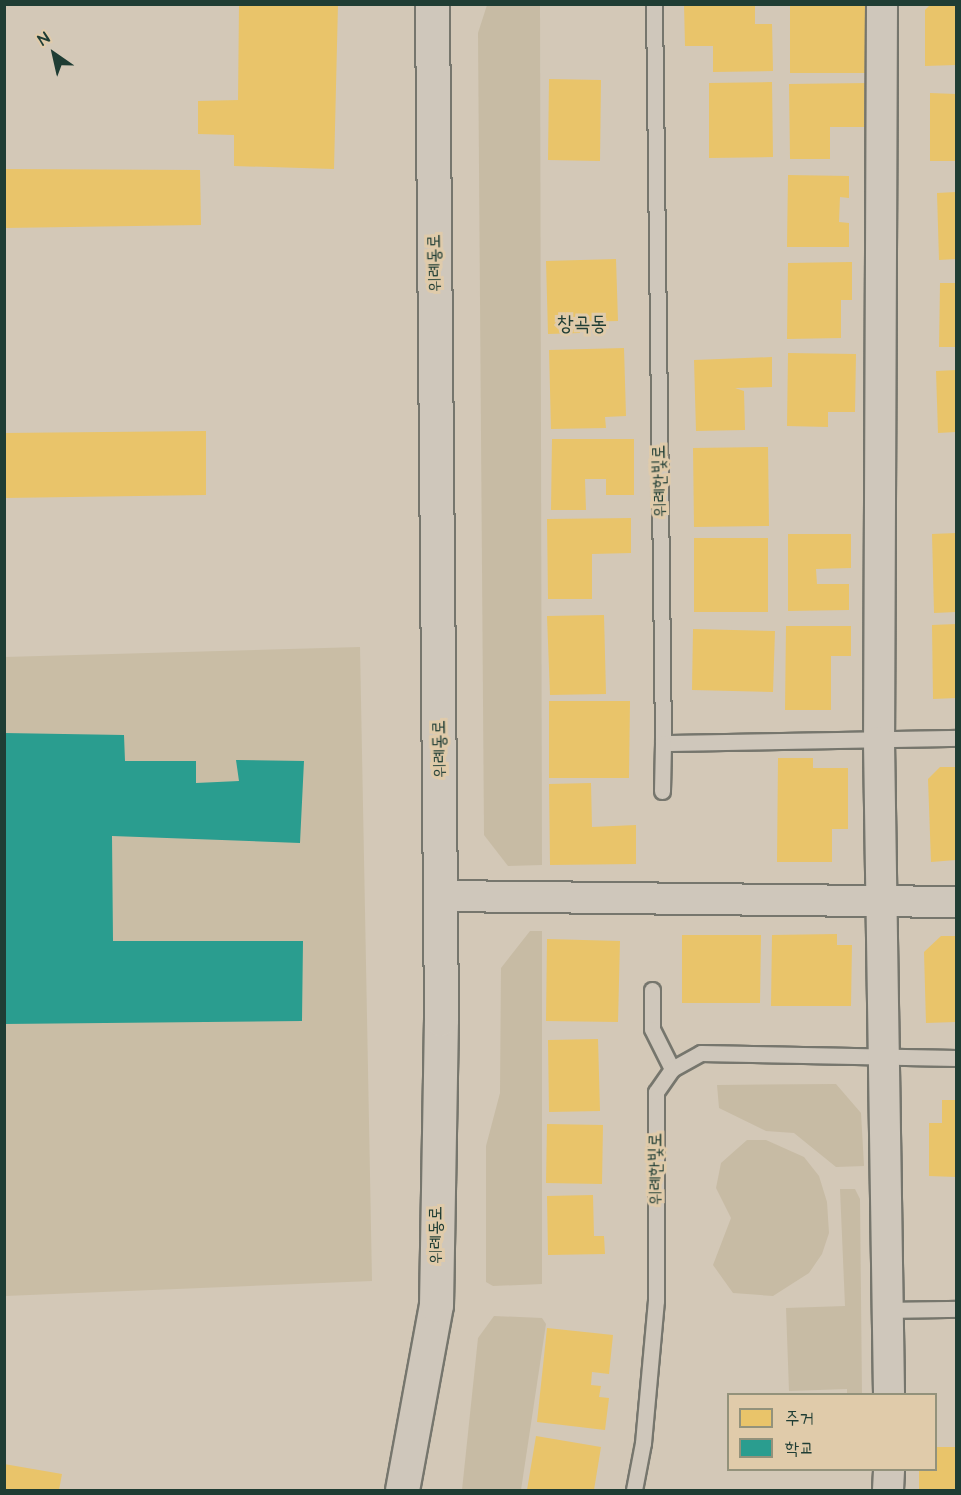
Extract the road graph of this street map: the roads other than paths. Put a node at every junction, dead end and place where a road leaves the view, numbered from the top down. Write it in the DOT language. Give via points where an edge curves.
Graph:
graph roads {
  1 [pos="432,4"];
  2 [pos="654,4"];
  3 [pos="882,4"];
  4 [pos="957,738"];
  5 [pos="879,742"];
  6 [pos="663,743"];
  7 [pos="662,791"];
  8 [pos="442,896"];
  9 [pos="957,902"];
  10 [pos="883,903"];
  11 [pos="652,990"];
  12 [pos="885,1058"];
  13 [pos="957,1059"];
  14 [pos="672,1069"];
  15 [pos="957,1309"];
  16 [pos="890,1310"];
  17 [pos="890,1393"];
  18 [pos="889,1471"];
  19 [pos="402,1491"];
  20 [pos="634,1491"];
  21 [pos="888,1491"];
  1 -- 8 [label="street, 위례동로"];
  2 -- 6 [label="lane, 위례한빛로"];
  3 -- 5 [label="street"];
  4 -- 5 [label="lane"];
  5 -- 6 [label="lane"];
  5 -- 10 [label="street"];
  6 -- 7 [label="lane, 위례한빛로"];
  8 -- 10 [label="street"];
  8 -- 19 [label="street, 위례동로" via="436,1305"];
  9 -- 10 [label="street"];
  10 -- 12 [label="street"];
  11 -- 14 [label="lane" via="652,1029"];
  12 -- 13 [label="lane, 위례한빛로"];
  12 -- 14 [label="lane, 위례한빛로" via="701,1053"];
  12 -- 16 [label="street"];
  14 -- 20 [label="lane, 위례한빛로" via="656,1092 656,1301"];
  15 -- 16 [label="lane"];
  16 -- 17 [label="street"];
  18 -- 21 [label="street"];
}
